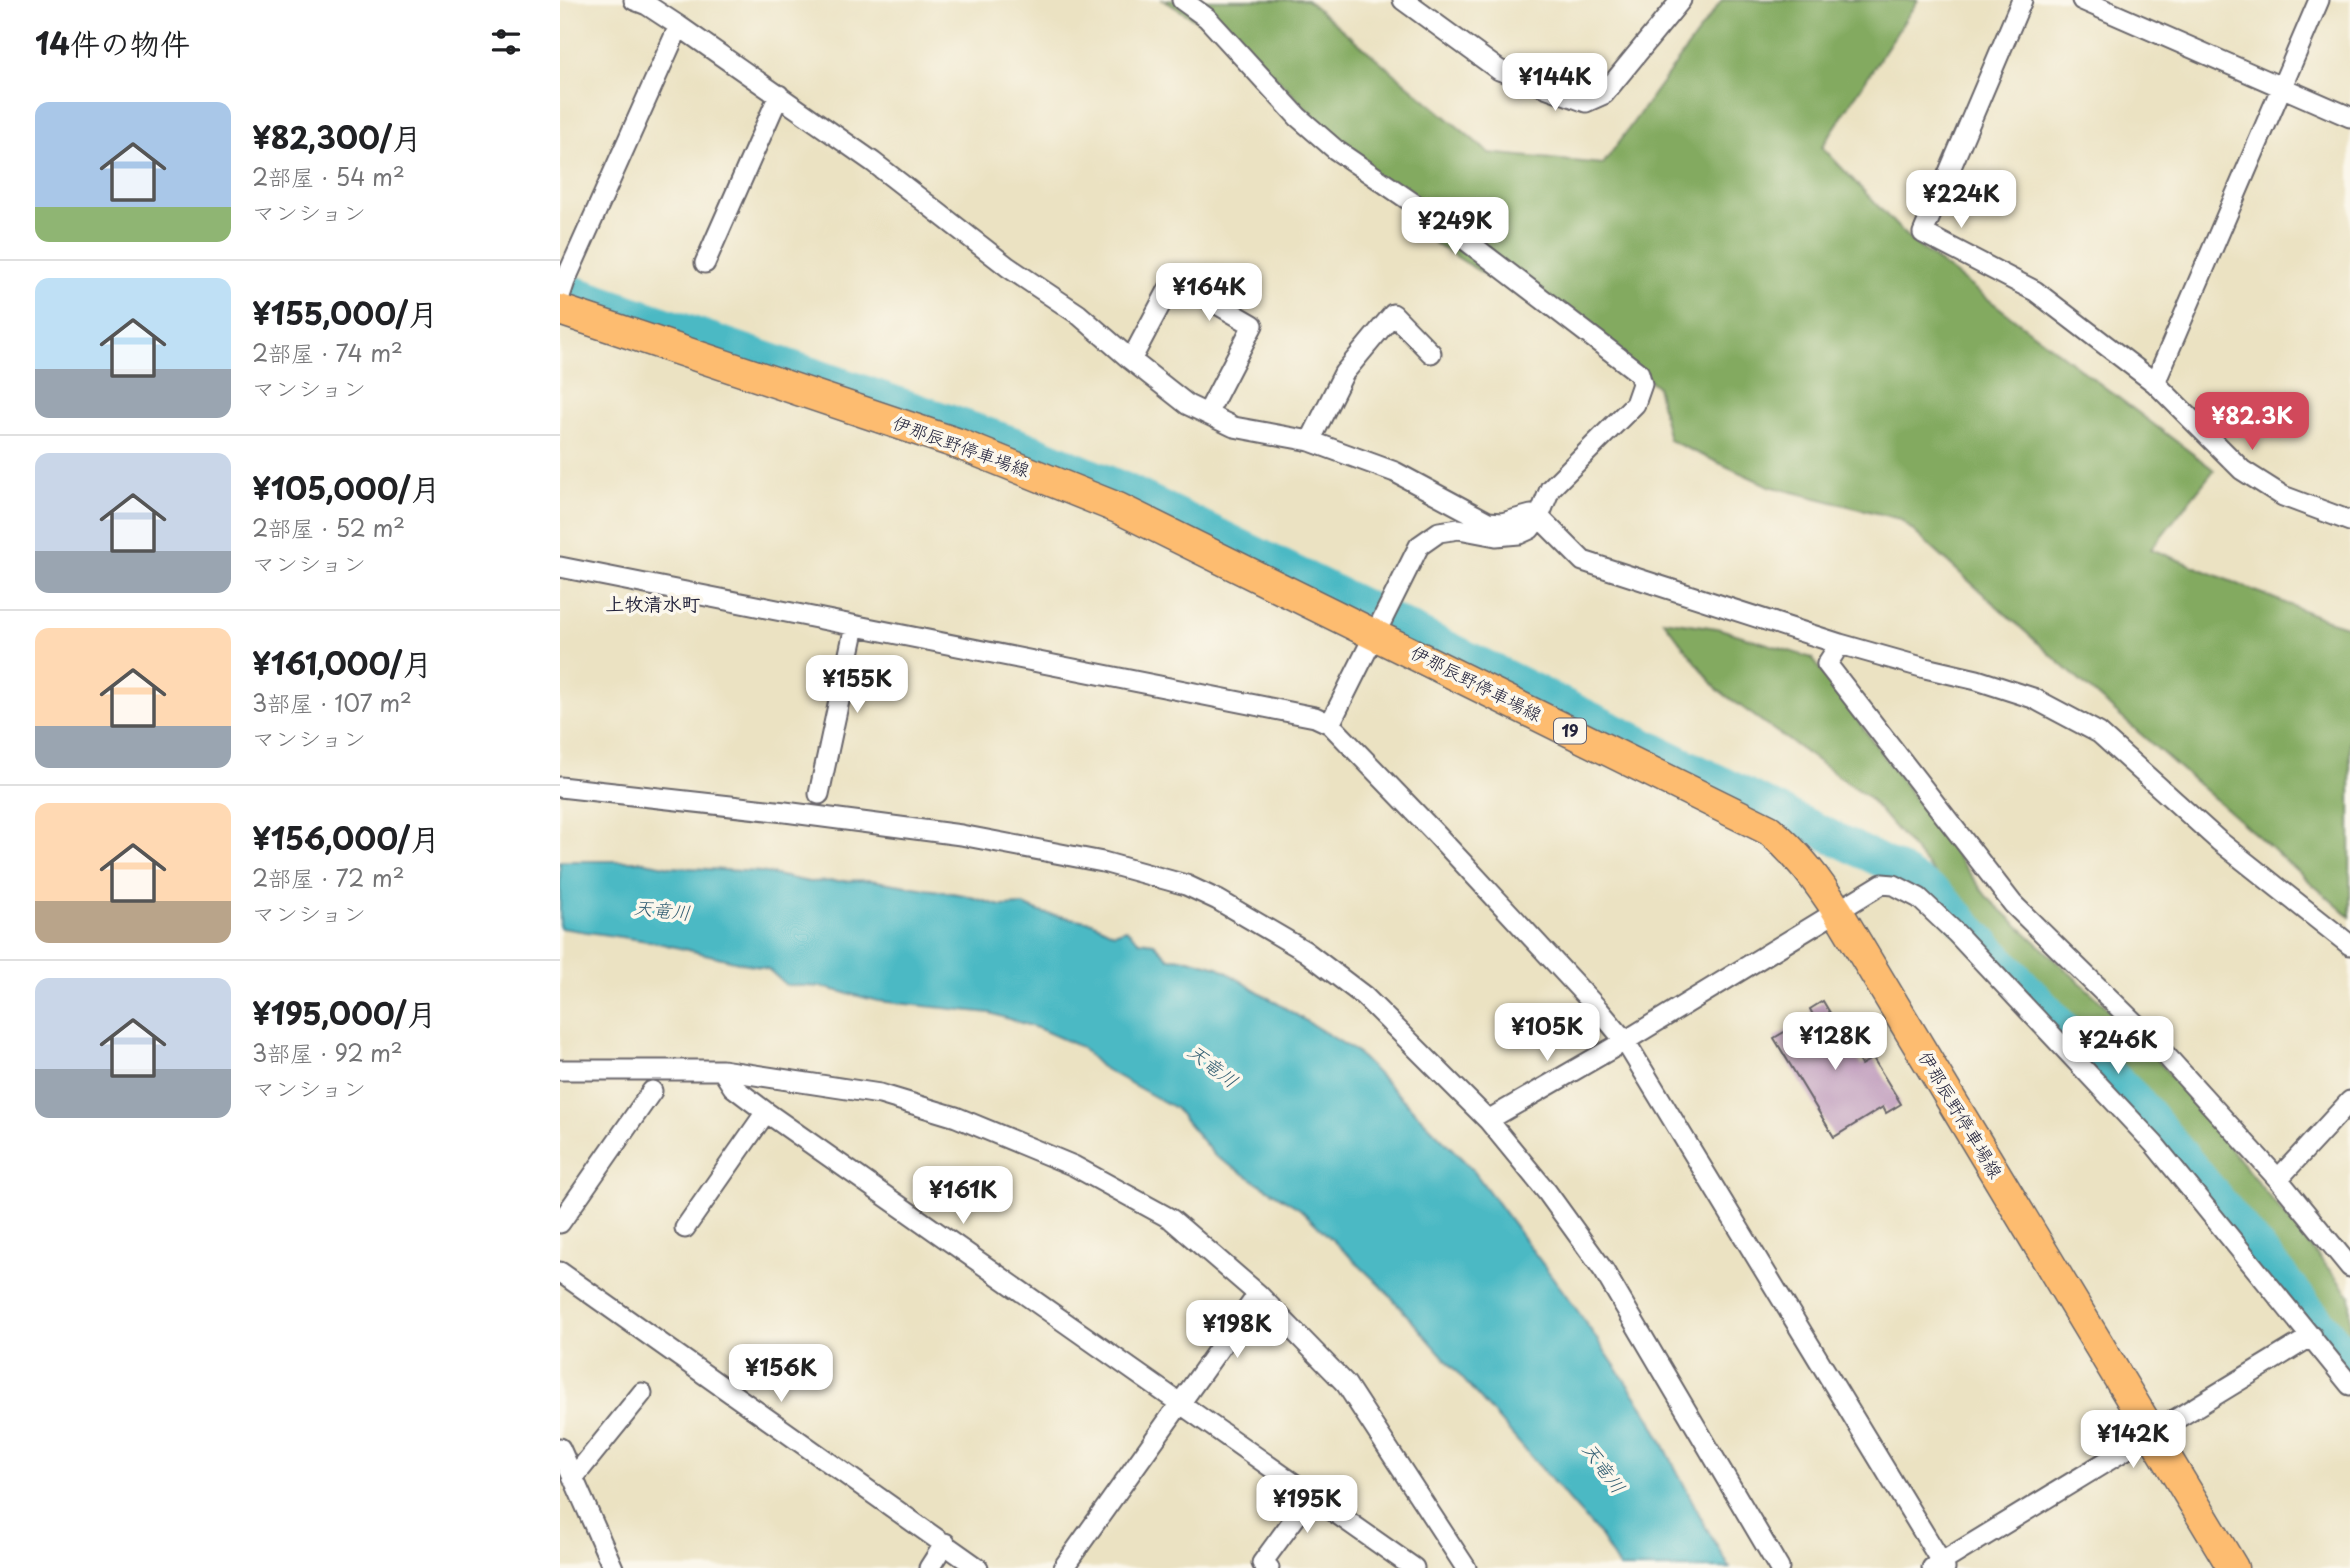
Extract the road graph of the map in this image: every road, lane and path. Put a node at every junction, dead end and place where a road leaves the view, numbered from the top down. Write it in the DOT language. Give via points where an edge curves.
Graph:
graph roads {
  1 [pos="634,0"];
  2 [pos="1182,0"];
  3 [pos="1403,0"];
  4 [pos="1681,0"];
  5 [pos="2022,0"];
  6 [pos="2082,0"];
  7 [pos="2319,0"];
  8 [pos="678,26"];
  9 [pos="2283,86"];
  10 [pos="779,95"];
  11 [pos="2350,117"];
  12 [pos="705,262"];
  13 [pos="560,296"];
  14 [pos="560,310"];
  15 [pos="1431,353"];
  16 [pos="1131,360"];
  17 [pos="2155,383"];
  18 [pos="1207,414"];
  19 [pos="1310,441"];
  20 [pos="1539,517"];
  21 [pos="2350,522"];
  22 [pos="560,568"];
  23 [pos="855,626"];
  24 [pos="1376,634"];
  25 [pos="1840,644"];
  26 [pos="1330,724"];
  27 [pos="560,787"];
  28 [pos="819,794"];
  29 [pos="1838,912"];
  30 [pos="2350,945"];
  31 [pos="1625,1041"];
  32 [pos="560,1070"];
  33 [pos="722,1070"];
  34 [pos="652,1091"];
  35 [pos="2350,1101"];
  36 [pos="766,1112"];
  37 [pos="1488,1120"];
  38 [pos="2278,1179"];
  39 [pos="560,1223"];
  40 [pos="685,1228"];
  41 [pos="2350,1266"];
  42 [pos="560,1272"];
  43 [pos="1258,1294"];
  44 [pos="2312,1336"];
  45 [pos="2350,1385"];
  46 [pos="642,1393"];
  47 [pos="1182,1404"];
  48 [pos="2153,1434"];
  49 [pos="560,1448"];
  50 [pos="574,1477"];
  51 [pos="1311,1496"];
  52 [pos="945,1543"];
  53 [pos="1940,1566"];
  54 [pos="613,1568"];
  55 [pos="929,1568"];
  56 [pos="978,1568"];
  57 [pos="1063,1568"];
  58 [pos="1269,1568"];
  59 [pos="1414,1568"];
  60 [pos="1466,1568"];
  61 [pos="1779,1568"];
  62 [pos="2233,1568"];
  1 -- 8 [label="street"];
  2 -- 20 [label="street" via="1207,18 1298,117 1336,150 1451,229 1639,373 1642,384 1635,404 1549,489"];
  3 -- 4 [label="street" via="1499,70 1586,102 1604,94"];
  5 -- 17 [label="street" via="1923,233 2035,291"];
  6 -- 9 [label="street"];
  7 -- 9 [label="street"];
  8 -- 10 [label="street"];
  8 -- 13 [label="street"];
  9 -- 11 [label="street"];
  9 -- 17 [label="street"];
  10 -- 12 [label="street"];
  10 -- 16 [label="street" via="1078,314"];
  14 -- 24 [label="main road, 伊那辰野停車場線 / 19" via="1050,479"];
  15 -- 19 [label="street" via="1393,314 1344,373"];
  16 -- 18 [label="street" via="1188,405"];
  16 -- 18 [label="street" via="1174,279 1253,325"];
  17 -- 21 [label="street" via="2242,470 2283,496"];
  18 -- 19 [label="street" via="1234,427"];
  19 -- 20 [label="street" via="1395,472 1488,522"];
  20 -- 24 [label="street" via="1519,534 1496,536 1459,529 1439,532 1419,546"];
  20 -- 25 [label="street" via="1583,561"];
  22 -- 23 [label="street"];
  23 -- 26 [label="street" via="1315,717"];
  23 -- 28 [label="street"];
  24 -- 26 [label="street"];
  24 -- 29 [label="main road, 伊那辰野停車場線 / 19" via="1769,830 1789,846"];
  25 -- 30 [label="street" via="2033,698 2099,733 2219,841"];
  25 -- 38 [label="street" via="1827,664 2013,904 2152,1041"];
  26 -- 31 [label="street"];
  27 -- 37 [label="street" via="961,835 1186,885 1305,951 1364,996"];
  29 -- 31 [label="street"];
  29 -- 44 [label="street" via="1882,884 1919,898 2154,1144"];
  29 -- 48 [label="main road, 伊那辰野停車場線 / 19"];
  31 -- 37 [label="street"];
  31 -- 53 [label="street"];
  32 -- 33 [label="street"];
  33 -- 36 [label="street" via="733,1087"];
  33 -- 43 [label="street" via="880,1094 1004,1135 1074,1166 1171,1219"];
  34 -- 39 [label="street"];
  35 -- 38 [label="street"];
  36 -- 40 [label="street"];
  36 -- 47 [label="street"];
  37 -- 61 [label="street" via="1604,1271"];
  38 -- 41 [label="street"];
  42 -- 52 [label="street"];
  43 -- 47 [label="street"];
  43 -- 60 [label="street" via="1346,1384"];
  44 -- 45 [label="street"];
  44 -- 48 [label="street"];
  46 -- 50 [label="street"];
  47 -- 51 [label="street"];
  47 -- 57 [label="street"];
  48 -- 53 [label="street"];
  48 -- 62 [label="main road, 伊那辰野停車場線 / 19"];
  49 -- 50 [label="street"];
  50 -- 54 [label="street"];
  51 -- 58 [label="street" via="1262,1563"];
  51 -- 59 [label="street"];
  52 -- 55 [label="street"];
  52 -- 56 [label="street"];
}
